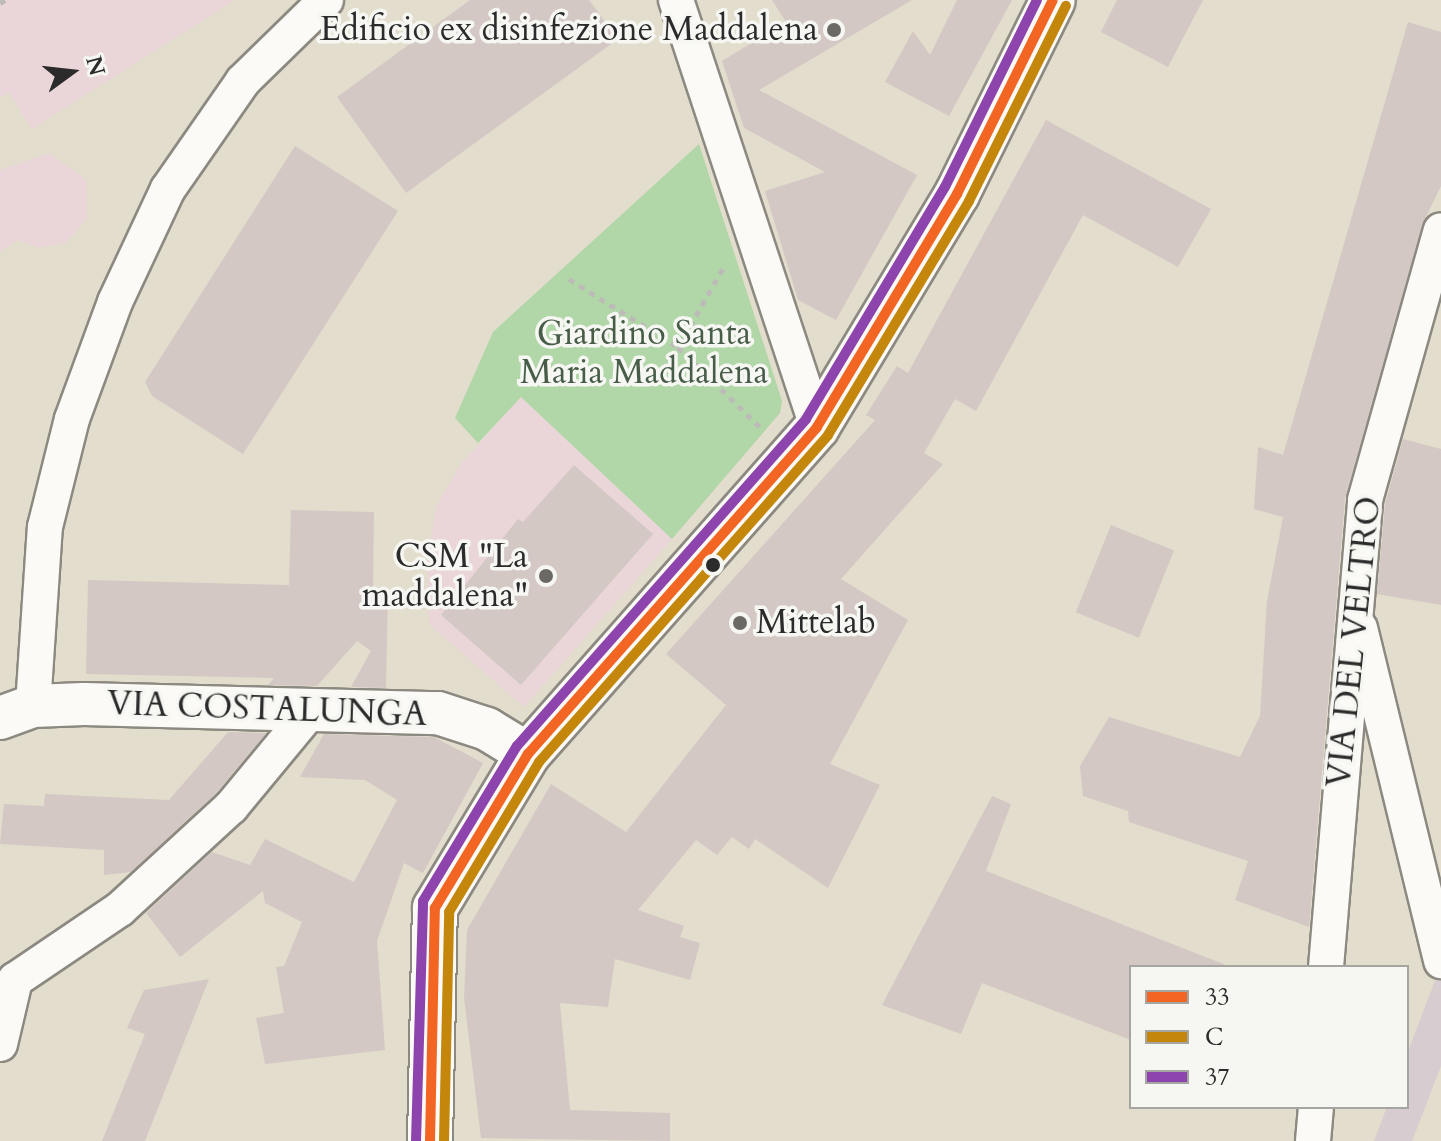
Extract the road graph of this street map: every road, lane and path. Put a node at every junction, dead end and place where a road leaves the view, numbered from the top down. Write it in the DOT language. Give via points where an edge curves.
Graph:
graph roads {
  1 [pos="5,0"];
  2 [pos="326,0"];
  3 [pos="676,0"];
  4 [pos="1053,0"];
  5 [pos="0,3"];
  6 [pos="1441,230"];
  7 [pos="725,265"];
  8 [pos="569,279"];
  9 [pos="678,347"];
  10 [pos="817,427"];
  11 [pos="767,434"];
  12 [pos="1353,597"];
  13 [pos="312,709"];
  14 [pos="16,712"];
  15 [pos="528,754"];
  16 [pos="1441,961"];
  17 [pos="1326,965"];
  18 [pos="8,982"];
  19 [pos="0,1044"];
  20 [pos="1316,1109"];
  21 [pos="430,1141"];
  22 [pos="1313,1141"];
  1 -- 5 [label="path"];
  2 -- 14 [label="street" via="243,81 168,189 115,302 72,419 45,527"];
  3 -- 10 [label="street"];
  4 -- 10 [label="main road" via="957,194"];
  6 -- 12 [label="street, VIA DEL VELTRO" via="1365,500"];
  7 -- 9 [label="path"];
  8 -- 9 [label="path"];
  9 -- 11 [label="path"];
  10 -- 15 [label="main road"];
  12 -- 16 [label="street"];
  12 -- 17 [label="street, VIA DEL VELTRO"];
  13 -- 14 [label="street, VIA COSTALUNGA"];
  13 -- 15 [label="street, VIA COSTALUNGA" via="438,713 487,729"];
  13 -- 18 [label="street" via="231,807 131,899"];
  15 -- 21 [label="main road" via="435,908"];
  18 -- 19 [label="street"];
  20 -- 22 [label="street"];
}
